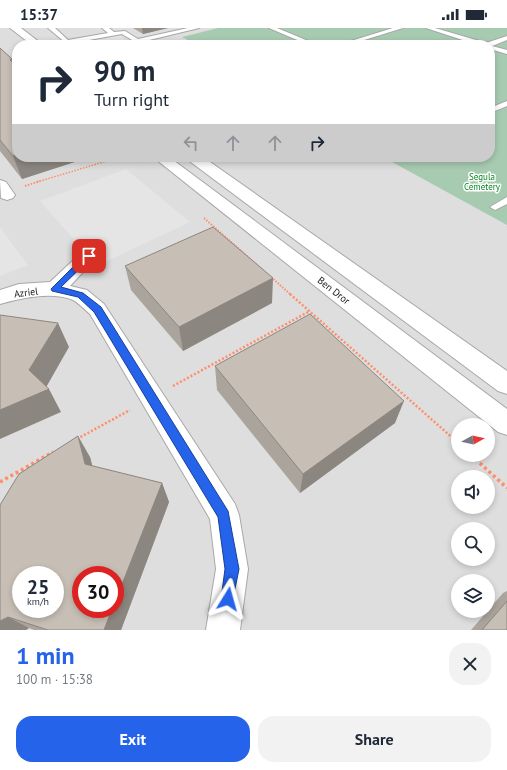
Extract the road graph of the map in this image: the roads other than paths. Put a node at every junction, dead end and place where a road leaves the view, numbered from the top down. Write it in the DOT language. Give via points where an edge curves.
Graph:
graph roads {
  1 [pos="15,28"];
  2 [pos="51,28"];
  3 [pos="105,28"];
  4 [pos="196,28"];
  5 [pos="272,28"];
  6 [pos="400,28"];
  7 [pos="430,28"];
  8 [pos="113,34"];
  9 [pos="507,38"];
  10 [pos="31,40"];
  11 [pos="65,40"];
  12 [pos="78,40"];
  13 [pos="135,40"];
  14 [pos="142,40"];
  15 [pos="303,40"];
  16 [pos="358,40"];
  17 [pos="469,40"];
  18 [pos="495,43"];
  19 [pos="495,48"];
  20 [pos="507,52"];
  21 [pos="507,103"];
  22 [pos="495,108"];
  23 [pos="495,111"];
  24 [pos="502,114"];
  25 [pos="153,162"];
  26 [pos="200,162"];
  27 [pos="507,200"];
  28 [pos="496,206"];
  29 [pos="89,256"];
  30 [pos="55,289"];
  31 [pos="0,297"];
  32 [pos="507,384"];
  33 [pos="507,424"];
  34 [pos="223,630"];
  1 -- 10 [label="street"];
  2 -- 11 [label="lane"];
  3 -- 8 [label="lane"];
  4 -- 14 [label="lane"];
  5 -- 15 [label="lane"];
  6 -- 16 [label="lane"];
  7 -- 17 [label="lane"];
  8 -- 12 [label="lane"];
  8 -- 13 [label="lane" via="123,32"];
  9 -- 18 [label="lane"];
  19 -- 20 [label="lane"];
  21 -- 22 [label="lane"];
  23 -- 24 [label="lane"];
  25 -- 33 [label="street, Ben Dror"];
  26 -- 32 [label="street"];
  27 -- 28 [label="lane"];
  29 -- 30 [label="street"];
  30 -- 31 [label="street, Azriel" via="19,291"];
  30 -- 34 [label="street, Azriel" via="80,295 98,309 224,515 232,569"];
}
